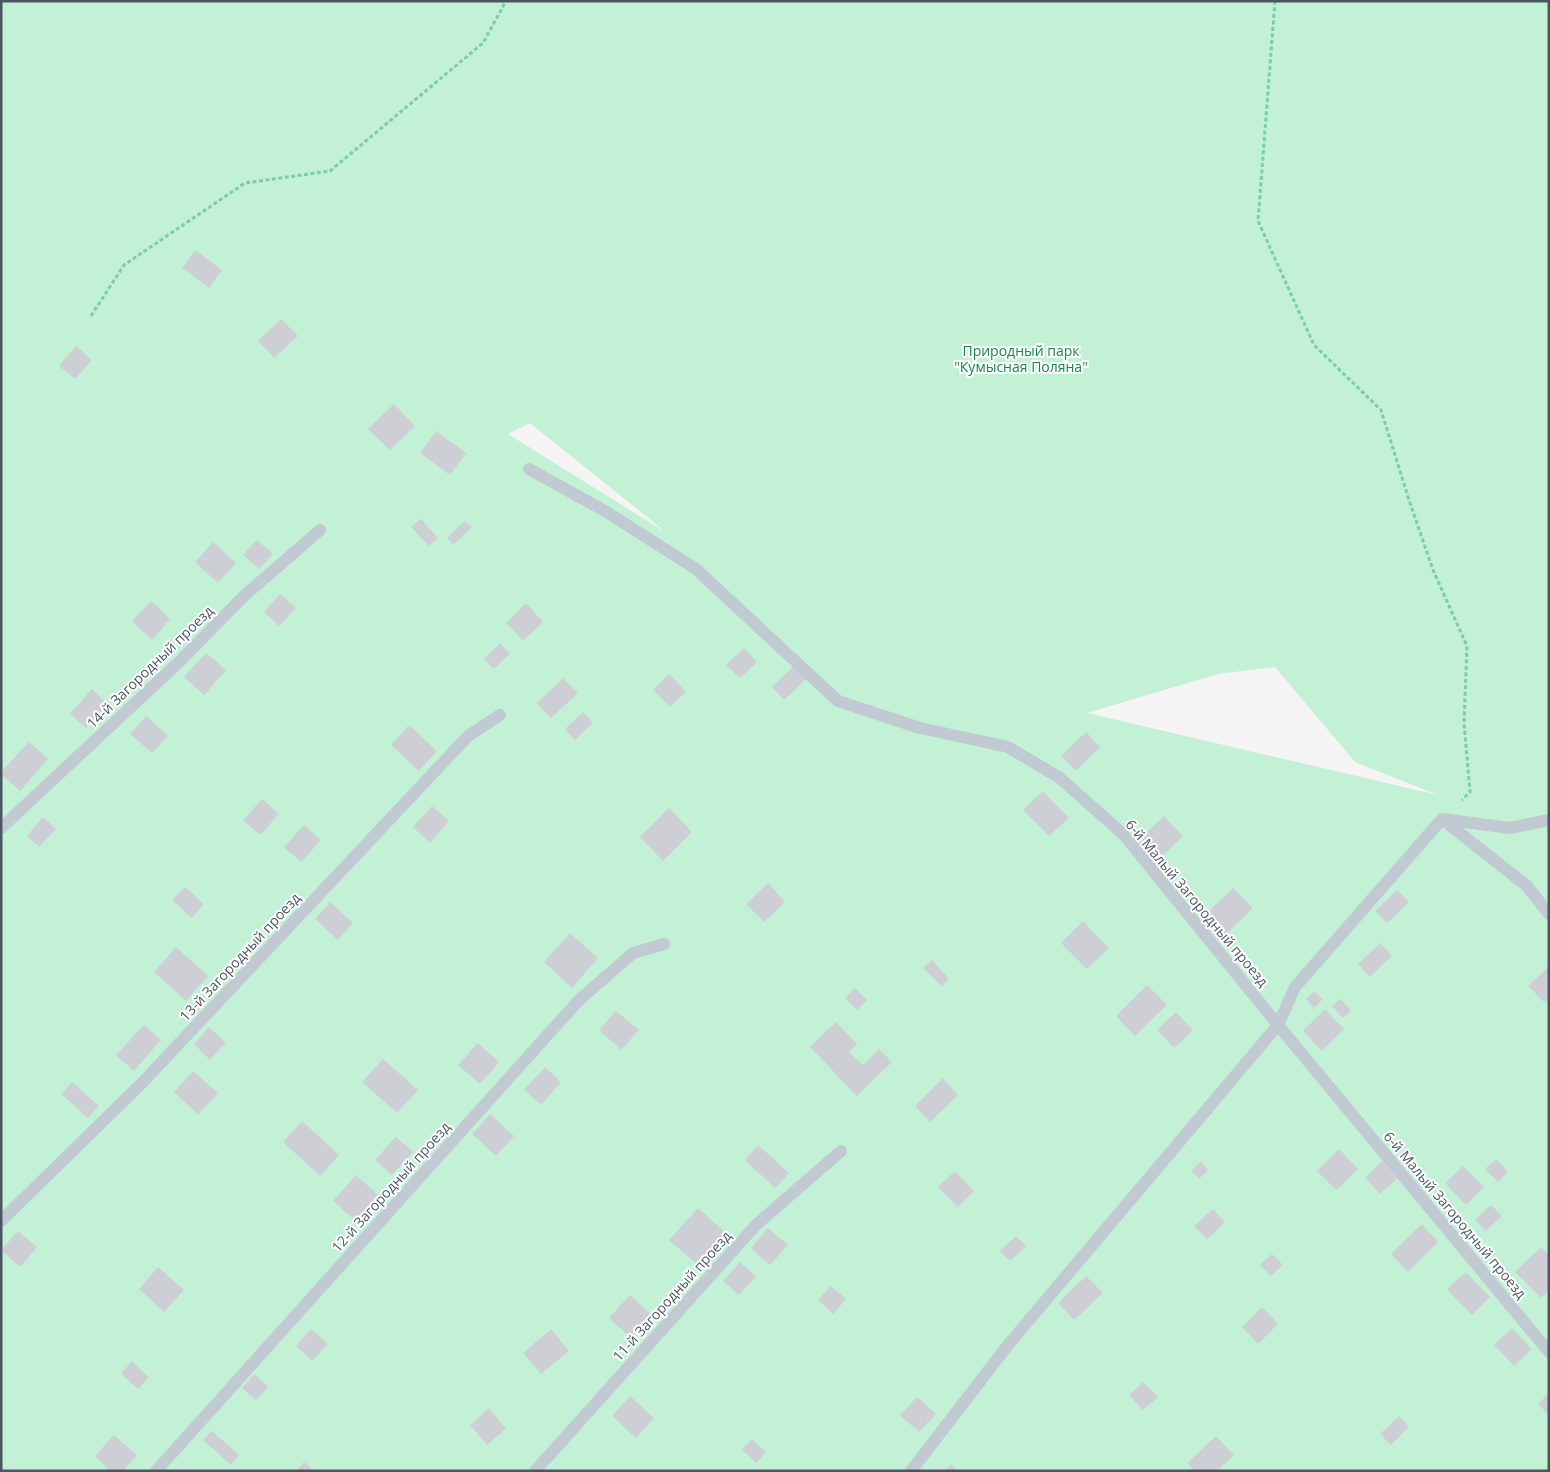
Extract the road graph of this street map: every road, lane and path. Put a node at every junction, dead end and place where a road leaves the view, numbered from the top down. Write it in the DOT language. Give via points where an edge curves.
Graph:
graph roads {
  1 [pos="506,1"];
  2 [pos="1275,1"];
  3 [pos="91,316"];
  4 [pos="529,469"];
  5 [pos="320,530"];
  6 [pos="500,715"];
  7 [pos="1442,819"];
  8 [pos="1549,820"];
  9 [pos="1,828"];
  10 [pos="1549,914"];
  11 [pos="664,944"];
  12 [pos="1278,1025"];
  13 [pos="841,1152"];
  14 [pos="1,1221"];
  15 [pos="1549,1352"];
  16 [pos="156,1471"];
  17 [pos="535,1471"];
  18 [pos="911,1471"];
  1 -- 3 [label="path" via="484,43 330,171 245,183 124,265"];
  2 -- 7 [label="path" via="1258,221 1314,345 1381,410 1433,570 1467,646 1464,723 1470,792"];
  4 -- 12 [label="lane, 6-й Малый Загородный проезд" via="606,511 696,569 838,701 920,728 1008,747 1060,778 1124,835"];
  5 -- 9 [label="lane, 14-й Загородный проезд" via="245,595 177,664"];
  6 -- 14 [label="lane, 13-й Загородный проезд" via="468,736 143,1082"];
  7 -- 8 [label="lane" via="1510,828"];
  7 -- 10 [label="lane" via="1528,886"];
  7 -- 12 [label="lane" via="1295,987"];
  11 -- 16 [label="lane, 12-й Загородный проезд" via="633,953 579,1000"];
  12 -- 15 [label="lane, 6-й Малый Загородный проезд"];
  12 -- 18 [label="lane" via="1008,1345"];
  13 -- 17 [label="lane, 11-й Загородный проезд" via="756,1225"];
}
